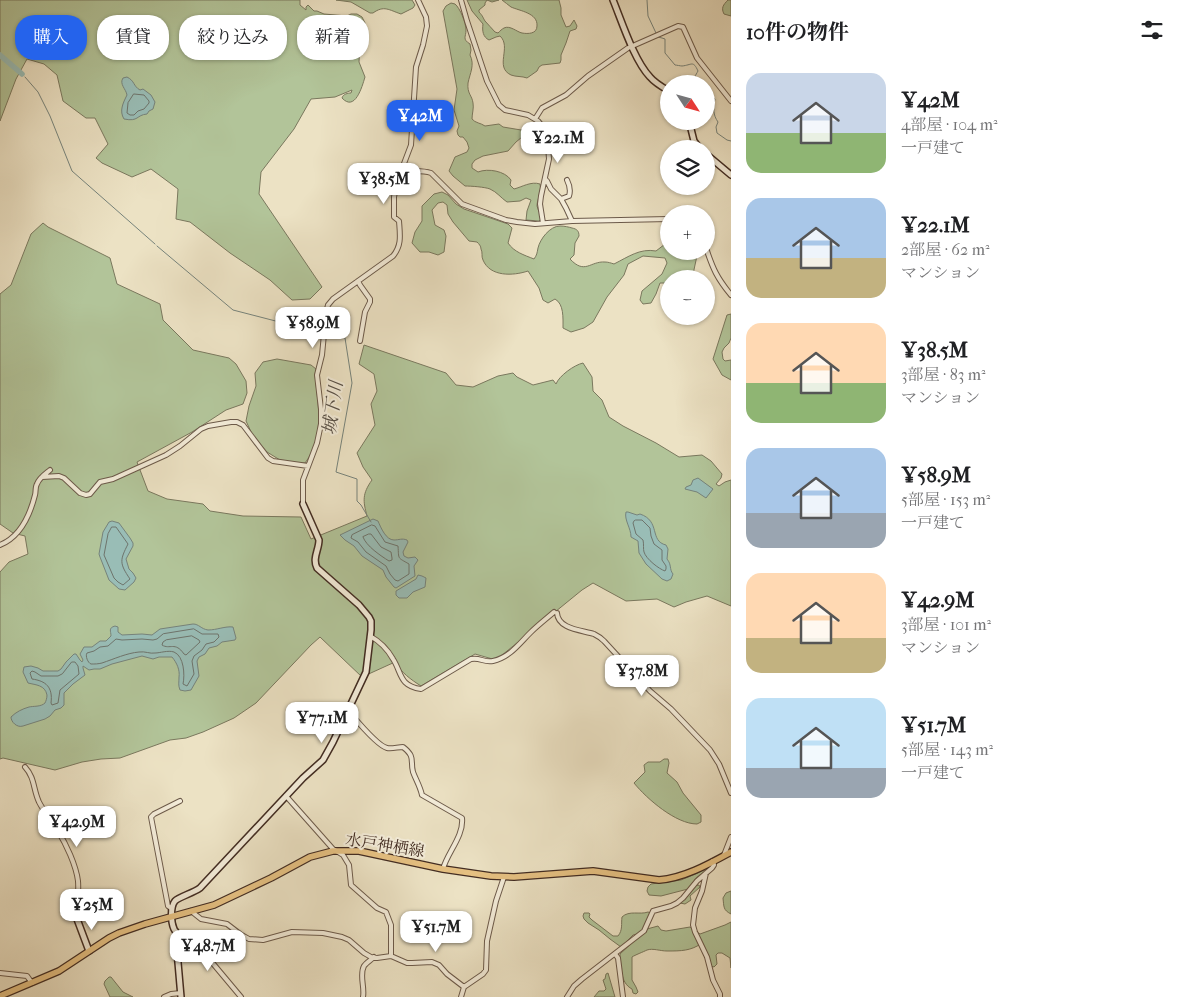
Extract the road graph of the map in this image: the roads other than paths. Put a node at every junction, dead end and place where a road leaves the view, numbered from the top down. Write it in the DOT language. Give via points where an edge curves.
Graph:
graph roads {
  1 [pos="426,0"];
  2 [pos="461,0"];
  3 [pos="613,0"];
  4 [pos="419,2"];
  5 [pos="632,46"];
  6 [pos="660,85"];
  7 [pos="731,101"];
  8 [pos="535,119"];
  9 [pos="715,162"];
  10 [pos="402,170"];
  11 [pos="731,175"];
  12 [pos="545,180"];
  13 [pos="568,180"];
  14 [pos="561,199"];
  15 [pos="660,218"];
  16 [pos="572,221"];
  17 [pos="543,223"];
  18 [pos="710,260"];
  19 [pos="358,281"];
  20 [pos="731,295"];
  21 [pos="360,341"];
  22 [pos="308,466"];
  23 [pos="50,470"];
  24 [pos="42,476"];
  25 [pos="303,504"];
  26 [pos="0,544"];
  27 [pos="370,636"];
  28 [pos="347,712"];
  29 [pos="25,767"];
  30 [pos="731,793"];
  31 [pos="286,796"];
  32 [pos="180,801"];
  33 [pos="731,836"];
  34 [pos="337,851"];
  35 [pos="731,852"];
  36 [pos="724,856"];
  37 [pos="713,861"];
  38 [pos="442,869"];
  39 [pos="706,873"];
  40 [pos="504,877"];
  41 [pos="172,909"];
  42 [pos="192,911"];
  43 [pos="172,916"];
  44 [pos="77,919"];
  45 [pos="182,937"];
  46 [pos="89,951"];
  47 [pos="615,954"];
  48 [pos="391,956"];
  49 [pos="374,957"];
  50 [pos="0,973"];
  51 [pos="32,983"];
  52 [pos="464,987"];
  53 [pos="181,995"];
  54 [pos="0,996"];
  55 [pos="164,997"];
  56 [pos="241,997"];
  57 [pos="363,997"];
  58 [pos="461,997"];
  59 [pos="567,997"];
  60 [pos="623,997"];
  61 [pos="720,997"];
  1 -- 4 [label="street"];
  2 -- 8 [label="street" via="486,81 499,106"];
  3 -- 5 [label="street"];
  4 -- 10 [label="street" via="426,26 416,67 411,145"];
  5 -- 6 [label="street" via="648,76"];
  5 -- 7 [label="street" via="678,26 683,27 696,58"];
  5 -- 8 [label="street" via="542,108"];
  8 -- 12 [label="street" via="547,132 549,159"];
  9 -- 11 [label="street"];
  10 -- 17 [label="street" via="431,173 467,206 506,220"];
  10 -- 19 [label="street" via="393,209 394,217 399,221 399,248"];
  12 -- 14 [label="street"];
  12 -- 17 [label="street" via="540,204"];
  13 -- 14 [label="street" via="570,194"];
  14 -- 16 [label="street"];
  15 -- 16 [label="street"];
  16 -- 17 [label="street"];
  18 -- 20 [label="street" via="717,277"];
  19 -- 21 [label="street" via="370,299"];
  19 -- 22 [label="street" via="330,302 326,313 317,375 322,418"];
  22 -- 24 [label="street" via="273,461 243,425 231,422 201,429 166,455 100,482 90,494 80,493 59,476"];
  22 -- 25 [label="street" via="303,480"];
  23 -- 24 [label="street"];
  24 -- 26 [label="street" via="36,484 24,524 13,538"];
  25 -- 27 [label="street" via="319,540 315,565 367,613 371,621"];
  27 -- 28 [label="street" via="366,672"];
  27 -- 30 [label="street" via="390,654 402,680 421,689 470,659 490,662 502,658 556,613 564,625 596,635 604,641 671,709 716,758"];
  28 -- 31 [label="street" via="325,757"];
  28 -- 38 [label="street" via="384,747 403,747 408,751 422,795 462,818"];
  29 -- 44 [label="street" via="30,772 38,800 65,842 75,869"];
  31 -- 34 [label="street"];
  31 -- 41 [label="street" via="200,888 176,900"];
  32 -- 41 [label="street" via="151,817 168,906"];
  33 -- 36 [label="street"];
  34 -- 38 [label="main road, 水戸神栖線" via="358,851"];
  34 -- 42 [label="main road, 水戸神栖線" via="310,857 225,900"];
  34 -- 48 [label="street" via="349,865 351,885 386,912 391,925"];
  35 -- 36 [label="main road, 水戸神栖線"];
  36 -- 37 [label="main road, 水戸神栖線"];
  37 -- 39 [label="street" via="714,865"];
  37 -- 40 [label="main road, 水戸神栖線" via="682,875 658,880 593,871"];
  38 -- 40 [label="main road, 水戸神栖線"];
  39 -- 47 [label="street" via="677,903 653,911 644,931"];
  39 -- 61 [label="street" via="693,925"];
  40 -- 52 [label="street" via="487,941 486,970"];
  41 -- 43 [label="street"];
  42 -- 43 [label="main road, 水戸神栖線"];
  42 -- 49 [label="street" via="201,919 227,924 249,939 263,940 292,932 323,932 349,940 364,954"];
  43 -- 45 [label="street" via="174,928"];
  43 -- 46 [label="main road, 水戸神栖線" via="125,930"];
  44 -- 46 [label="street"];
  45 -- 53 [label="street" via="177,951"];
  45 -- 56 [label="street" via="205,954"];
  46 -- 51 [label="main road, 水戸神栖線" via="65,968"];
  47 -- 59 [label="street" via="574,986"];
  47 -- 60 [label="street"];
  48 -- 49 [label="street"];
  48 -- 52 [label="street" via="407,963 432,962"];
  49 -- 57 [label="street" via="363,968"];
  50 -- 51 [label="street" via="26,976"];
  51 -- 54 [label="main road, 水戸神栖線"];
  52 -- 58 [label="street"];
  53 -- 55 [label="street"];
}
